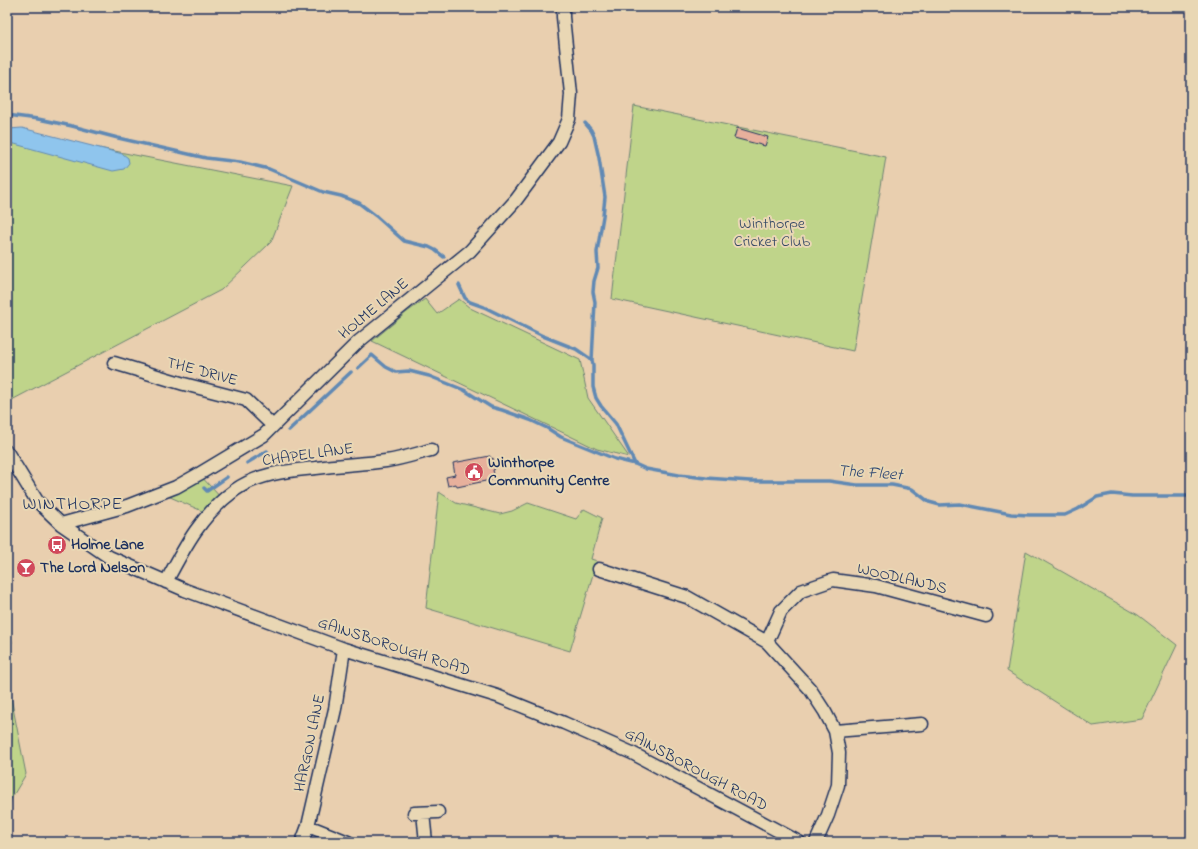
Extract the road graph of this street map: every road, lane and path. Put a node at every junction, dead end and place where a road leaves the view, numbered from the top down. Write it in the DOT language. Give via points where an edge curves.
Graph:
graph roads {
  1 [pos="564,7"];
  2 [pos="114,363"];
  3 [pos="273,426"];
  4 [pos="431,450"];
  5 [pos="7,452"];
  6 [pos="61,524"];
  7 [pos="599,569"];
  8 [pos="166,582"];
  9 [pos="986,616"];
  10 [pos="767,642"];
  11 [pos="344,649"];
  12 [pos="922,724"];
  13 [pos="835,731"];
  14 [pos="438,812"];
  15 [pos="308,826"];
  16 [pos="302,842"];
  17 [pos="348,842"];
  18 [pos="426,842"];
  19 [pos="799,842"];
  20 [pos="816,842"];
  1 -- 3 [label="street, HOLME LANE" via="572,94 569,119 559,142 516,200 470,251 358,342"];
  2 -- 3 [label="street, THE DRIVE" via="246,400"];
  3 -- 6 [label="street, HOLME LANE" via="176,487 127,506"];
  4 -- 8 [label="street, CHAPEL LANE" via="388,460 269,474 248,482 223,500 199,525"];
  5 -- 6 [label="street, GAINSBOROUGH ROAD" via="37,501"];
  6 -- 8 [label="street, GAINSBOROUGH ROAD" via="109,557"];
  7 -- 10 [label="street" via="687,597"];
  8 -- 11 [label="street, GAINSBOROUGH ROAD"];
  9 -- 10 [label="street, WOODLANDS" via="876,586 833,580 802,591 781,611"];
  10 -- 13 [label="street" via="810,689"];
  11 -- 15 [label="street, HARGON LANE" via="334,709"];
  11 -- 19 [label="street, GAINSBOROUGH ROAD" via="497,696 564,723 632,753"];
  12 -- 13 [label="street"];
  13 -- 20 [label="street" via="840,753 838,785"];
  14 -- 18 [label="street" via="419,813"];
  15 -- 16 [label="street, HARGON LANE"];
  15 -- 17 [label="street"];
}
